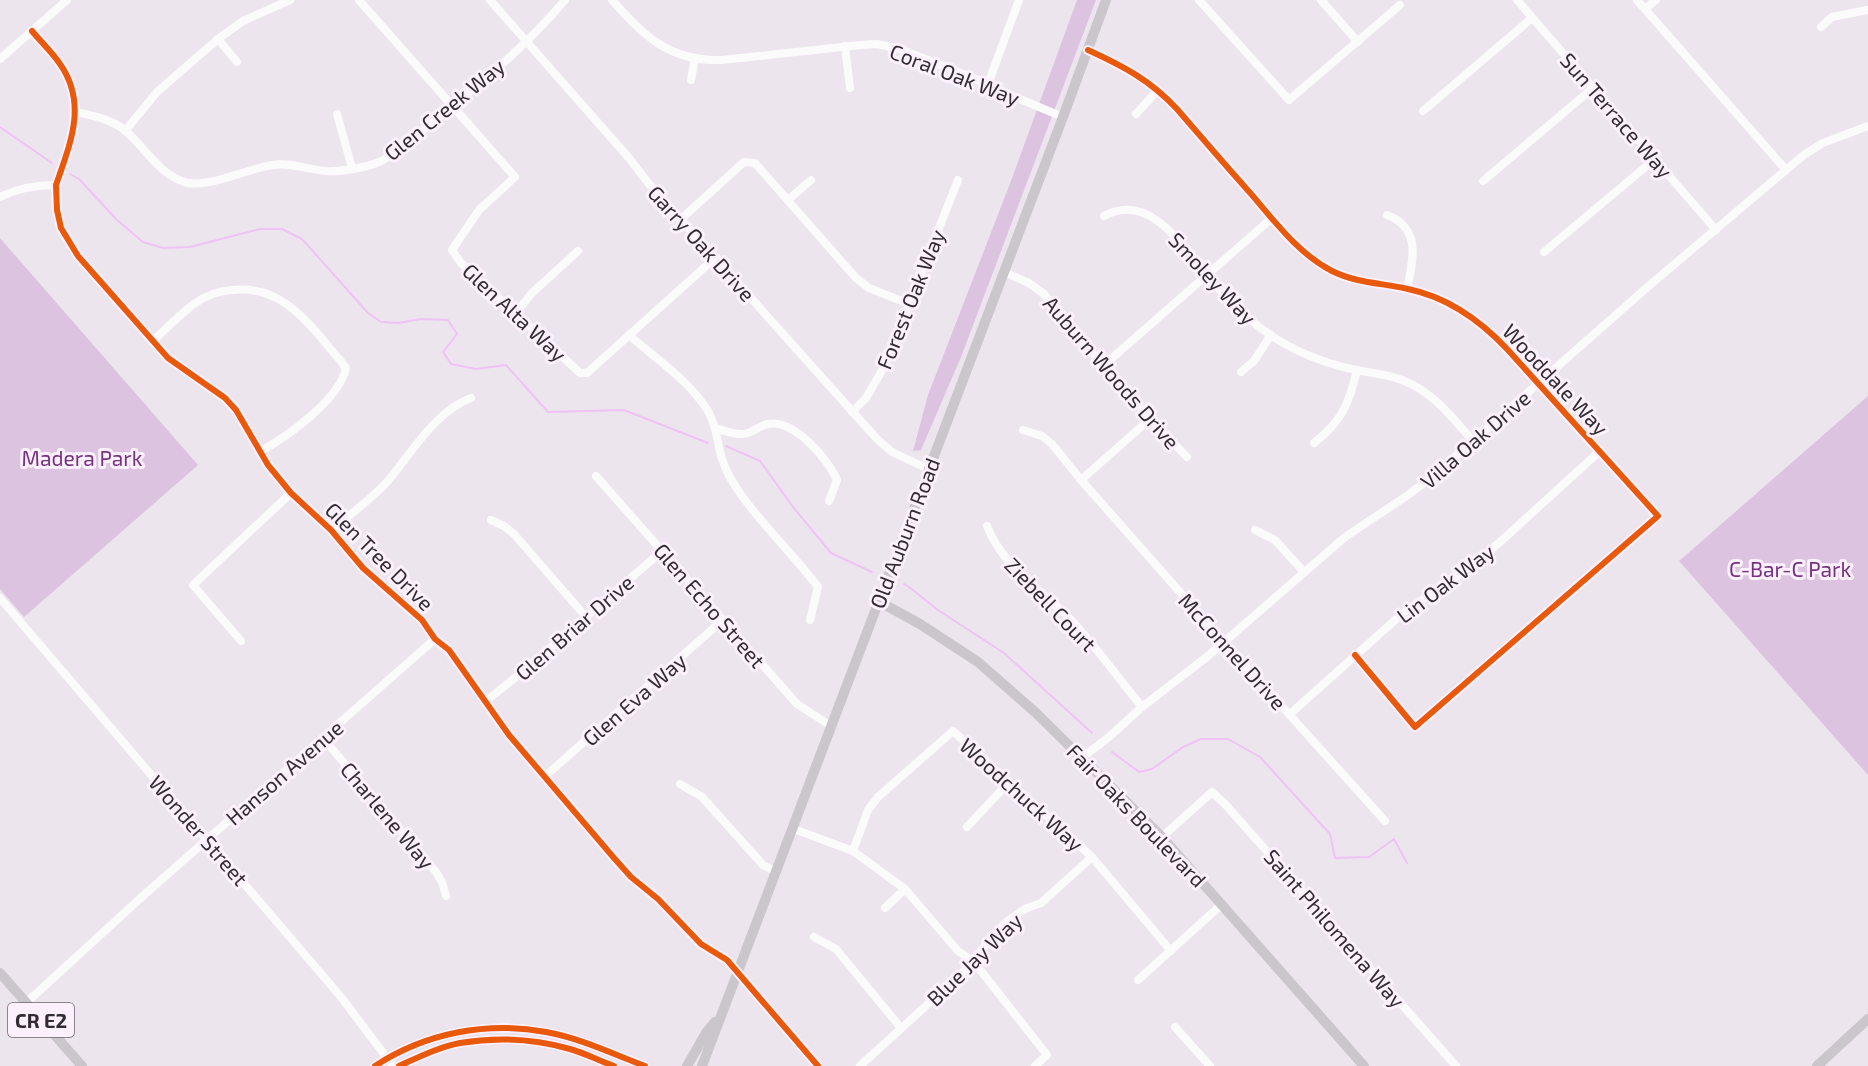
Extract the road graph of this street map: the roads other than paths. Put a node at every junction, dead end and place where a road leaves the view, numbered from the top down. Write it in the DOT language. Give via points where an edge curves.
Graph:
graph roads {
  1 [pos="67,0"];
  2 [pos="290,0"];
  3 [pos="359,0"];
  4 [pos="490,0"];
  5 [pos="565,0"];
  6 [pos="612,0"];
  7 [pos="1019,0"];
  8 [pos="1106,0"];
  9 [pos="1199,0"];
  10 [pos="1321,0"];
  11 [pos="1516,0"];
  12 [pos="1637,0"];
  13 [pos="1656,0"];
  14 [pos="1400,5"];
  15 [pos="1645,9"];
  16 [pos="1868,10"];
  17 [pos="1532,18"];
  18 [pos="1821,27"];
  19 [pos="32,31"];
  20 [pos="219,39"];
  21 [pos="525,42"];
  22 [pos="1358,42"];
  23 [pos="845,46"];
  24 [pos="1088,50"];
  25 [pos="695,58"];
  26 [pos="0,59"];
  27 [pos="237,62"];
  28 [pos="691,80"];
  29 [pos="988,84"];
  30 [pos="850,88"];
  31 [pos="1593,88"];
  32 [pos="1158,90"];
  33 [pos="453,106"];
  34 [pos="1423,111"];
  35 [pos="76,112"];
  36 [pos="337,114"];
  37 [pos="1136,114"];
  38 [pos="1063,117"];
  39 [pos="1868,126"];
  40 [pos="125,131"];
  41 [pos="1655,159"];
  42 [pos="352,168"];
  43 [pos="1786,170"];
  44 [pos="811,180"];
  45 [pos="957,180"];
  46 [pos="1483,181"];
  47 [pos="56,185"];
  48 [pos="0,197"];
  49 [pos="788,200"];
  50 [pos="1387,215"];
  51 [pos="1104,216"];
  52 [pos="1272,218"];
  53 [pos="681,219"];
  54 [pos="1716,230"];
  55 [pos="578,251"];
  56 [pos="1544,252"];
  57 [pos="716,257"];
  58 [pos="1004,272"];
  59 [pos="1207,276"];
  60 [pos="1407,289"];
  61 [pos="909,304"];
  62 [pos="516,313"];
  63 [pos="630,335"];
  64 [pos="1271,335"];
  65 [pos="152,342"];
  66 [pos="1103,366"];
  67 [pos="1357,370"];
  68 [pos="1241,372"];
  69 [pos="1539,384"];
  70 [pos="471,398"];
  71 [pos="852,412"];
  72 [pos="1150,419"];
  73 [pos="715,428"];
  74 [pos="1023,430"];
  75 [pos="1473,441"];
  76 [pos="1314,443"];
  77 [pos="259,452"];
  78 [pos="1600,452"];
  79 [pos="1187,457"];
  80 [pos="928,469"];
  81 [pos="596,476"];
  82 [pos="1081,480"];
  83 [pos="291,493"];
  84 [pos="830,501"];
  85 [pos="491,520"];
  86 [pos="987,526"];
  87 [pos="331,530"];
  88 [pos="1255,530"];
  89 [pos="662,551"];
  90 [pos="1304,572"];
  91 [pos="0,598"];
  92 [pos="878,601"];
  93 [pos="586,617"];
  94 [pos="723,620"];
  95 [pos="810,620"];
  96 [pos="435,639"];
  97 [pos="241,641"];
  98 [pos="1224,642"];
  99 [pos="1355,656"];
  100 [pos="486,701"];
  101 [pos="1142,707"];
  102 [pos="1290,714"];
  103 [pos="831,726"];
  104 [pos="323,738"];
  105 [pos="1083,757"];
  106 [pos="544,777"];
  107 [pos="1009,782"];
  108 [pos="680,784"];
  109 [pos="1385,821"];
  110 [pos="967,827"];
  111 [pos="791,828"];
  112 [pos="1162,837"];
  113 [pos="207,840"];
  114 [pos="854,851"];
  115 [pos="1092,857"];
  116 [pos="775,871"];
  117 [pos="905,889"];
  118 [pos="446,896"];
  119 [pos="1221,905"];
  120 [pos="885,908"];
  121 [pos="814,937"];
  122 [pos="1171,951"];
  123 [pos="974,962"];
  124 [pos="0,973"];
  125 [pos="737,973"];
  126 [pos="1138,980"];
  127 [pos="26,1003"];
  128 [pos="721,1015"];
  129 [pos="1868,1019"];
  130 [pos="1176,1027"];
  131 [pos="901,1028"];
  132 [pos="390,1062"];
  133 [pos="82,1066"];
  134 [pos="375,1066"];
  135 [pos="399,1066"];
  136 [pos="614,1066"];
  137 [pos="645,1066"];
  138 [pos="687,1066"];
  139 [pos="702,1066"];
  140 [pos="818,1066"];
  141 [pos="860,1066"];
  142 [pos="1035,1066"];
  143 [pos="1210,1066"];
  144 [pos="1364,1066"];
  145 [pos="1456,1066"];
  146 [pos="1816,1066"];
  1 -- 19 [label="street"];
  2 -- 20 [label="street" via="243,21"];
  3 -- 33 [label="street, Glen Alta Way"];
  4 -- 21 [label="street, Garry Oak Drive"];
  5 -- 21 [label="street, Glen Creek Way"];
  6 -- 25 [label="street, Coral Oak Way" via="653,41"];
  7 -- 29 [label="street"];
  8 -- 24 [label="main road, Old Auburn Road"];
  9 -- 22 [label="street" via="1289,100"];
  10 -- 22 [label="street"];
  11 -- 17 [label="street, Sun Terrace Way"];
  12 -- 15 [label="street"];
  13 -- 15 [label="street"];
  14 -- 22 [label="street"];
  15 -- 43 [label="street"];
  16 -- 18 [label="street" via="1832,17"];
  17 -- 31 [label="street, Sun Terrace Way"];
  17 -- 34 [label="street"];
  19 -- 26 [label="street"];
  19 -- 35 [label="street, Glen Tree Drive" via="62,66"];
  20 -- 27 [label="street"];
  20 -- 40 [label="street" via="158,92"];
  21 -- 33 [label="street, Glen Creek Way"];
  21 -- 53 [label="street, Garry Oak Drive"];
  23 -- 25 [label="street, Coral Oak Way" via="722,60"];
  23 -- 29 [label="street, Coral Oak Way" via="892,46"];
  23 -- 30 [label="street"];
  24 -- 32 [label="street, Wooddale Way" via="1126,68"];
  24 -- 38 [label="main road, Old Auburn Road"];
  25 -- 28 [label="street"];
  29 -- 38 [label="street, Coral Oak Way"];
  31 -- 41 [label="street, Sun Terrace Way"];
  31 -- 46 [label="street"];
  32 -- 37 [label="street"];
  32 -- 52 [label="street, Wooddale Way"];
  33 -- 42 [label="street, Glen Creek Way" via="388,156 368,166"];
  33 -- 62 [label="street, Glen Alta Way" via="515,177 479,210 452,250"];
  35 -- 40 [label="street, Glen Creek Way" via="98,116"];
  35 -- 47 [label="street, Glen Tree Drive"];
  36 -- 42 [label="street"];
  38 -- 58 [label="main road, Old Auburn Road"];
  39 -- 43 [label="street, Villa Oak Drive" via="1823,143"];
  40 -- 42 [label="street, Glen Creek Way" via="161,168 190,183 284,163 327,171"];
  41 -- 54 [label="street, Sun Terrace Way"];
  41 -- 56 [label="street"];
  43 -- 54 [label="street, Villa Oak Drive"];
  44 -- 49 [label="street"];
  45 -- 61 [label="street, Forest Oak Way"];
  47 -- 48 [label="street" via="33,186"];
  47 -- 65 [label="street, Glen Tree Drive" via="61,228 69,243"];
  49 -- 53 [label="street" via="755,164 744,162"];
  49 -- 61 [label="street" via="856,278"];
  50 -- 60 [label="street" via="1402,223 1412,243"];
  51 -- 59 [label="street, Smoley Way" via="1128,209 1159,222 1174,234"];
  52 -- 59 [label="street"];
  52 -- 60 [label="street, Wooddale Way" via="1303,251 1333,271 1364,282"];
  53 -- 57 [label="street, Garry Oak Drive"];
  54 -- 69 [label="street, Villa Oak Drive"];
  55 -- 62 [label="street"];
  57 -- 63 [label="street"];
  57 -- 71 [label="street, Garry Oak Drive"];
  58 -- 66 [label="street, Auburn Woods Drive" via="1040,290"];
  58 -- 80 [label="main road, Old Auburn Road"];
  59 -- 64 [label="street, Smoley Way" via="1241,312"];
  59 -- 66 [label="street"];
  60 -- 69 [label="street, Wooddale Way" via="1448,304 1476,320"];
  61 -- 71 [label="street, Forest Oak Way" via="878,380"];
  62 -- 63 [label="street, Glen Alta Way" via="580,373 588,373"];
  63 -- 73 [label="street" via="684,380"];
  64 -- 67 [label="street, Smoley Way" via="1313,358"];
  64 -- 68 [label="street" via="1254,361"];
  65 -- 77 [label="street, Glen Tree Drive" via="183,370 225,398"];
  65 -- 77 [label="street" via="195,303 214,293 256,290 292,307 346,368 322,405 288,435"];
  66 -- 72 [label="street, Auburn Woods Drive"];
  67 -- 75 [label="street, Smoley Way" via="1394,377 1420,388"];
  67 -- 76 [label="street" via="1344,413"];
  69 -- 75 [label="street, Villa Oak Drive"];
  69 -- 78 [label="street, Wooddale Way"];
  70 -- 87 [label="street" via="433,425 387,482"];
  71 -- 80 [label="street, Garry Oak Drive" via="887,448"];
  72 -- 79 [label="street, Auburn Woods Drive"];
  72 -- 82 [label="street"];
  73 -- 84 [label="street" via="743,434 768,423 783,424 799,432 837,480"];
  73 -- 95 [label="street" via="723,460 738,489 818,588"];
  74 -- 82 [label="street, McConnel Drive" via="1047,439"];
  75 -- 90 [label="street, Villa Oak Drive" via="1425,483 1352,532"];
  77 -- 83 [label="street, Glen Tree Drive"];
  78 -- 99 [label="street, Lin Oak Way" via="1500,542 1418,601"];
  78 -- 99 [label="street, Wooddale Way" via="1658,516 1415,727"];
  80 -- 92 [label="main road, Old Auburn Road"];
  81 -- 89 [label="street, Glen Echo Street"];
  82 -- 98 [label="street, McConnel Drive"];
  83 -- 87 [label="street, Glen Tree Drive"];
  83 -- 97 [label="street" via="193,585"];
  85 -- 93 [label="street" via="514,534"];
  86 -- 101 [label="street, Ziebell Court" via="1007,561 1073,622"];
  87 -- 96 [label="street, Glen Tree Drive" via="363,568 422,620"];
  88 -- 90 [label="street" via="1275,540"];
  89 -- 93 [label="street, Glen Briar Drive"];
  89 -- 94 [label="street, Glen Echo Street"];
  90 -- 98 [label="street, Villa Oak Drive"];
  91 -- 113 [label="street, Wonder Street"];
  92 -- 103 [label="main road, Old Auburn Road"];
  92 -- 105 [label="main road, Fair Oaks Boulevard" via="978,662"];
  93 -- 100 [label="street, Glen Briar Drive"];
  94 -- 103 [label="street, Glen Echo Street" via="796,704"];
  94 -- 106 [label="street, Glen Eva Way"];
  96 -- 100 [label="street, Glen Tree Drive" via="449,650"];
  96 -- 104 [label="street, Hanson Avenue"];
  98 -- 101 [label="street, Villa Oak Drive"];
  98 -- 102 [label="street, McConnel Drive"];
  99 -- 102 [label="street, Lin Oak Way"];
  100 -- 106 [label="street, Glen Tree Drive"];
  101 -- 105 [label="street, Villa Oak Drive"];
  102 -- 109 [label="street, McConnel Drive"];
  103 -- 111 [label="main road, Old Auburn Road"];
  104 -- 113 [label="street, Hanson Avenue"];
  104 -- 118 [label="street, Charlene Way" via="436,872"];
  105 -- 112 [label="main road, Fair Oaks Boulevard"];
  106 -- 125 [label="street, Glen Tree Drive" via="631,877"];
  107 -- 110 [label="street"];
  107 -- 114 [label="street, Woodchuck Way" via="953,731 868,810"];
  107 -- 115 [label="street, Woodchuck Way"];
  108 -- 116 [label="street" via="702,797 762,865"];
  111 -- 114 [label="street"];
  111 -- 116 [label="main road, Old Auburn Road"];
  112 -- 119 [label="main road, Fair Oaks Boulevard"];
  112 -- 145 [label="street, Saint Philomena Way" via="1212,792"];
  113 -- 127 [label="street, Hanson Avenue"];
  113 -- 132 [label="street, Wonder Street" via="341,996"];
  114 -- 117 [label="street"];
  115 -- 122 [label="street, Woodchuck Way"];
  115 -- 123 [label="street, Blue Jay Way" via="1041,903 1006,922"];
  116 -- 125 [label="main road, Old Auburn Road"];
  117 -- 120 [label="street"];
  117 -- 123 [label="street" via="958,951"];
  119 -- 122 [label="street"];
  119 -- 144 [label="main road, Fair Oaks Boulevard"];
  121 -- 131 [label="street" via="836,949"];
  122 -- 126 [label="street"];
  123 -- 131 [label="street, Blue Jay Way"];
  123 -- 142 [label="street" via="1047,1055"];
  124 -- 127 [label="main road, CR E2"];
  125 -- 128 [label="main road, Old Auburn Road"];
  125 -- 140 [label="street, Glen Tree Drive"];
  127 -- 133 [label="main road, CR E2"];
  128 -- 138 [label="main road"];
  128 -- 139 [label="main road, Old Auburn Road"];
  129 -- 146 [label="main road"];
  130 -- 143 [label="street"];
  131 -- 141 [label="street, Blue Jay Way"];
  132 -- 134 [label="main road"];
  132 -- 137 [label="main road" via="413,1045 448,1034 478,1028 514,1028 547,1032"];
  135 -- 136 [label="main road" via="459,1044 505,1040 572,1049"];
}
